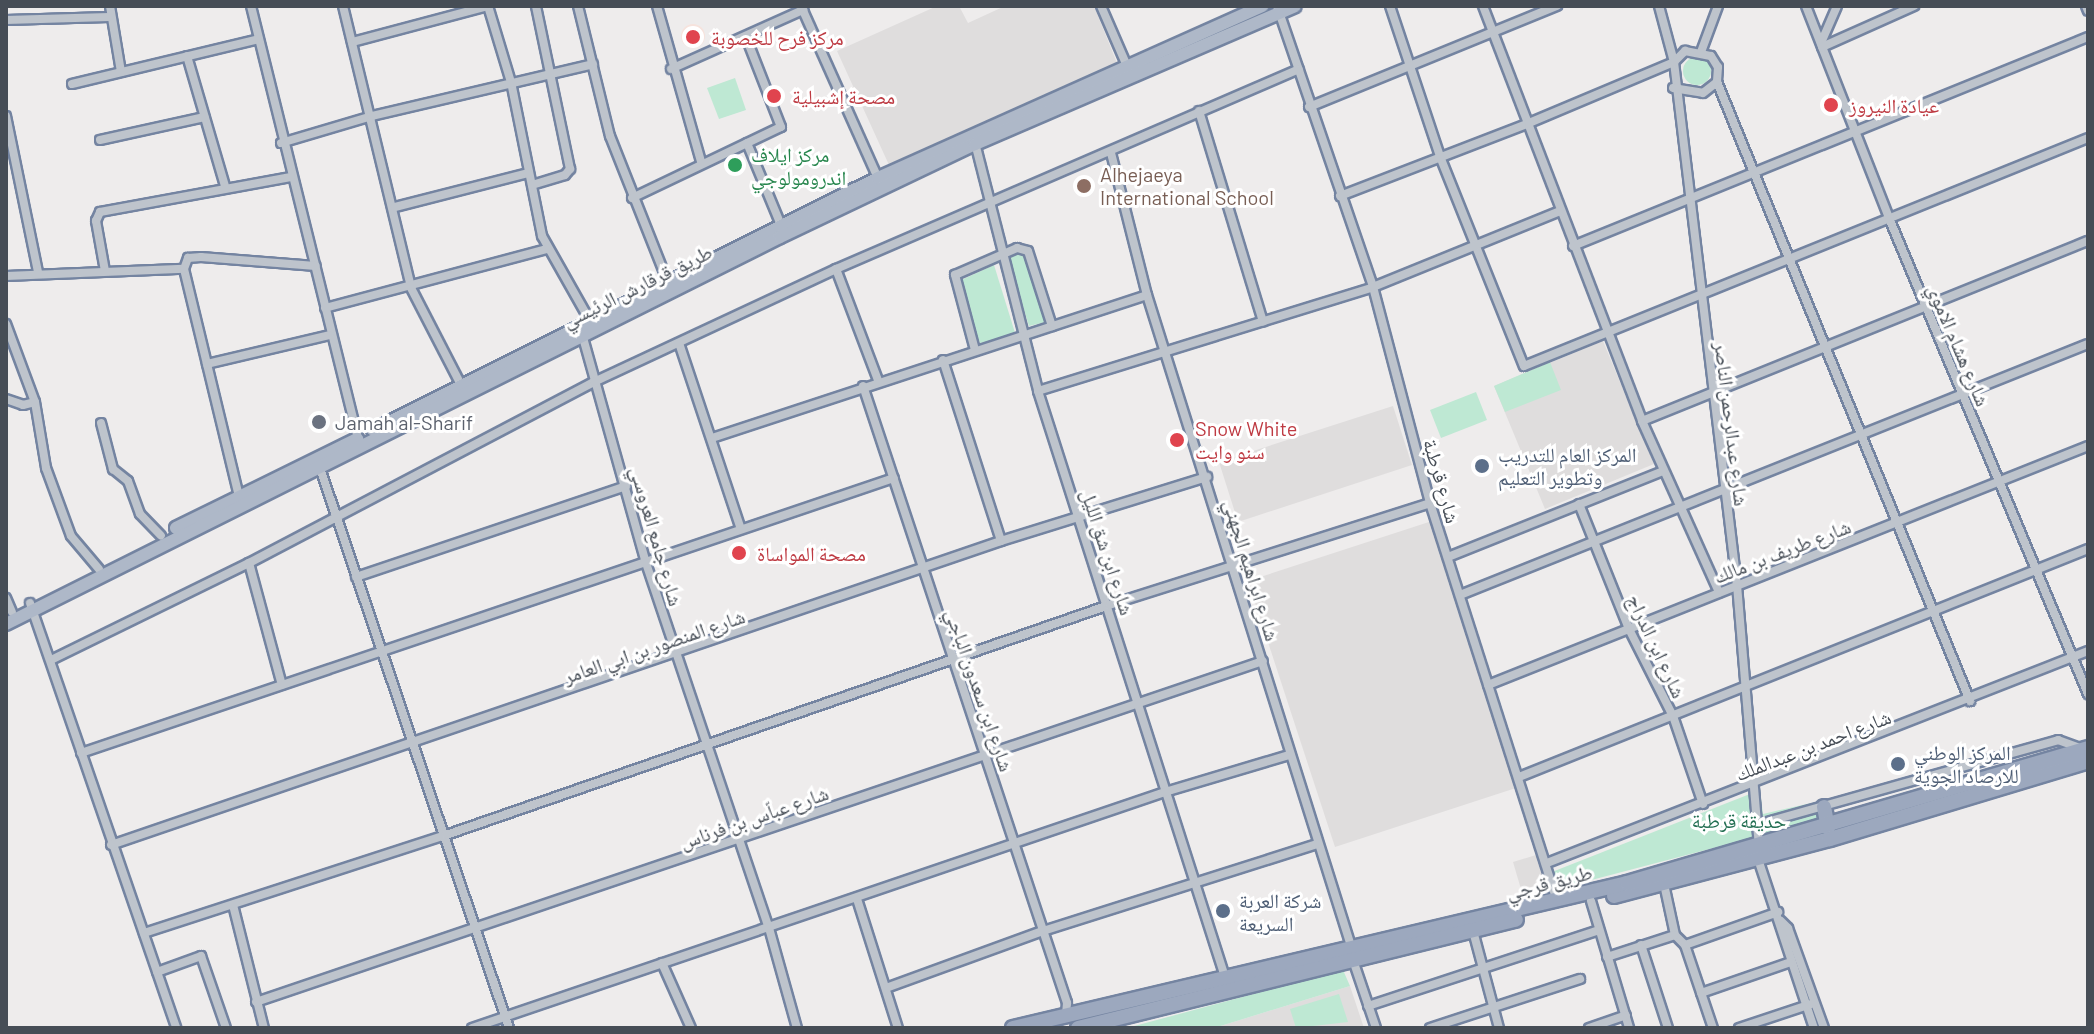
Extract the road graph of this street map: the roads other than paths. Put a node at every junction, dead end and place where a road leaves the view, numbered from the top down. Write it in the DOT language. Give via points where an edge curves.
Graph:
graph roads {
  1 [pos="110,6"];
  2 [pos="251,6"];
  3 [pos="343,6"];
  4 [pos="488,6"];
  5 [pos="536,6"];
  6 [pos="578,6"];
  7 [pos="657,6"];
  8 [pos="1101,6"];
  9 [pos="1262,6"];
  10 [pos="1295,6"];
  11 [pos="1390,6"];
  12 [pos="1483,6"];
  13 [pos="1557,6"];
  14 [pos="1659,6"];
  15 [pos="1718,6"];
  16 [pos="1806,6"];
  17 [pos="1837,6"];
  18 [pos="1914,6"];
  19 [pos="802,8"];
  20 [pos="1278,9"];
  21 [pos="109,17"];
  22 [pos="6,20"];
  23 [pos="1494,31"];
  24 [pos="746,37"];
  25 [pos="2088,37"];
  26 [pos="259,39"];
  27 [pos="352,42"];
  28 [pos="1822,45"];
  29 [pos="1701,52"];
  30 [pos="187,56"];
  31 [pos="1674,62"];
  32 [pos="593,64"];
  33 [pos="1127,66"];
  34 [pos="1410,66"];
  35 [pos="671,69"];
  36 [pos="1299,69"];
  37 [pos="121,72"];
  38 [pos="554,73"];
  39 [pos="511,82"];
  40 [pos="1717,82"];
  41 [pos="72,84"];
  42 [pos="1673,88"];
  43 [pos="1309,107"];
  44 [pos="1199,111"];
  45 [pos="6,116"];
  46 [pos="372,116"];
  47 [pos="205,117"];
  48 [pos="1529,123"];
  49 [pos="1857,129"];
  50 [pos="2088,138"];
  51 [pos="974,139"];
  52 [pos="100,140"];
  53 [pos="281,143"];
  54 [pos="747,143"];
  55 [pos="1111,153"];
  56 [pos="1441,159"];
  57 [pos="701,162"];
  58 [pos="528,173"];
  59 [pos="1755,173"];
  60 [pos="291,177"];
  61 [pos="878,178"];
  62 [pos="532,185"];
  63 [pos="225,186"];
  64 [pos="1340,196"];
  65 [pos="632,198"];
  66 [pos="1690,198"];
  67 [pos="988,205"];
  68 [pos="395,207"];
  69 [pos="1560,211"];
  70 [pos="1889,218"];
  71 [pos="781,225"];
  72 [pos="2088,241"];
  73 [pos="1573,246"];
  74 [pos="1474,247"];
  75 [pos="547,249"];
  76 [pos="1005,252"];
  77 [pos="1793,257"];
  78 [pos="316,266"];
  79 [pos="184,269"];
  80 [pos="836,269"];
  81 [pos="105,271"];
  82 [pos="38,272"];
  83 [pos="6,276"];
  84 [pos="667,280"];
  85 [pos="1373,287"];
  86 [pos="411,288"];
  87 [pos="1147,295"];
  88 [pos="1699,296"];
  89 [pos="1926,306"];
  90 [pos="325,308"];
  91 [pos="1263,322"];
  92 [pos="6,324"];
  93 [pos="584,326"];
  94 [pos="1052,326"];
  95 [pos="1608,332"];
  96 [pos="330,335"];
  97 [pos="1023,335"];
  98 [pos="679,343"];
  99 [pos="2088,344"];
  100 [pos="1828,346"];
  101 [pos="975,350"];
  102 [pos="1165,352"];
  103 [pos="943,360"];
  104 [pos="207,364"];
  105 [pos="878,380"];
  106 [pos="594,382"];
  107 [pos="461,385"];
  108 [pos="863,386"];
  109 [pos="1038,391"];
  110 [pos="1711,392"];
  111 [pos="1962,397"];
  112 [pos="6,399"];
  113 [pos="35,402"];
  114 [pos="1642,421"];
  115 [pos="101,423"];
  116 [pos="1865,435"];
  117 [pos="358,438"];
  118 [pos="712,438"];
  119 [pos="2088,446"];
  120 [pos="318,461"];
  121 [pos="1663,471"];
  122 [pos="1207,477"];
  123 [pos="894,478"];
  124 [pos="2002,481"];
  125 [pos="626,486"];
  126 [pos="1724,491"];
  127 [pos="239,496"];
  128 [pos="1430,503"];
  129 [pos="1579,504"];
  130 [pos="1680,508"];
  131 [pos="336,516"];
  132 [pos="1080,516"];
  133 [pos="1900,523"];
  134 [pos="741,529"];
  135 [pos="161,536"];
  136 [pos="1001,541"];
  137 [pos="1595,542"];
  138 [pos="2088,549"];
  139 [pos="1448,557"];
  140 [pos="249,563"];
  141 [pos="646,563"];
  142 [pos="99,569"];
  143 [pos="921,569"];
  144 [pos="1234,569"];
  145 [pos="2038,569"];
  146 [pos="356,577"];
  147 [pos="1737,585"];
  148 [pos="1719,592"];
  149 [pos="1460,595"];
  150 [pos="6,598"];
  151 [pos="1109,605"];
  152 [pos="32,606"];
  153 [pos="1934,611"];
  154 [pos="8,617"];
  155 [pos="1629,629"];
  156 [pos="2088,651"];
  157 [pos="379,652"];
  158 [pos="676,656"];
  159 [pos="2072,657"];
  160 [pos="51,660"];
  161 [pos="954,660"];
  162 [pos="1263,661"];
  163 [pos="282,685"];
  164 [pos="1488,685"];
  165 [pos="1747,685"];
  166 [pos="2088,694"];
  167 [pos="1137,700"];
  168 [pos="1970,701"];
  169 [pos="1673,716"];
  170 [pos="415,740"];
  171 [pos="707,745"];
  172 [pos="81,753"];
  173 [pos="2087,753"];
  174 [pos="986,755"];
  175 [pos="1289,755"];
  176 [pos="1519,777"];
  177 [pos="1755,785"];
  178 [pos="1165,792"];
  179 [pos="1703,804"];
  180 [pos="1824,807"];
  181 [pos="1756,825"];
  182 [pos="1828,828"];
  183 [pos="446,835"];
  184 [pos="739,837"];
  185 [pos="1014,844"];
  186 [pos="1318,844"];
  187 [pos="111,845"];
  188 [pos="1758,854"];
  189 [pos="1547,863"];
  190 [pos="1195,882"];
  191 [pos="1664,884"];
  192 [pos="857,899"];
  193 [pos="1557,901"];
  194 [pos="1591,901"];
  195 [pos="233,905"];
  196 [pos="1780,916"];
  197 [pos="769,928"];
  198 [pos="475,929"];
  199 [pos="1599,930"];
  200 [pos="1043,931"];
  201 [pos="1473,931"];
  202 [pos="144,933"];
  203 [pos="1675,935"];
  204 [pos="1641,945"];
  205 [pos="1685,945"];
  206 [pos="1352,954"];
  207 [pos="1607,957"];
  208 [pos="1791,962"];
  209 [pos="662,963"];
  210 [pos="1483,967"];
  211 [pos="157,972"];
  212 [pos="1225,977"];
  213 [pos="1580,979"];
  214 [pos="886,988"];
  215 [pos="1701,993"];
  216 [pos="256,1002"];
  217 [pos="1811,1004"];
  218 [pos="1368,1006"];
  219 [pos="1493,1008"];
  220 [pos="1071,1010"];
  221 [pos="1138,1010"];
  222 [pos="1626,1015"];
  223 [pos="505,1018"];
  224 [pos="1754,1026"];
  225 [pos="176,1028"];
  226 [pos="226,1028"];
  227 [pos="264,1028"];
  228 [pos="472,1028"];
  229 [pos="509,1028"];
  230 [pos="691,1028"];
  231 [pos="797,1028"];
  232 [pos="898,1028"];
  233 [pos="1013,1028"];
  234 [pos="1078,1028"];
  235 [pos="1110,1028"];
  236 [pos="1376,1028"];
  237 [pos="1430,1028"];
  238 [pos="1499,1028"];
  239 [pos="1589,1028"];
  240 [pos="1629,1028"];
  241 [pos="1668,1028"];
  242 [pos="1713,1028"];
  243 [pos="1739,1028"];
  244 [pos="1814,1028"];
  245 [pos="1824,1028"];
  1 -- 21 [label="street"];
  2 -- 26 [label="street"];
  3 -- 27 [label="street"];
  4 -- 27 [label="street"];
  4 -- 39 [label="street, شارع جامع العروسي"];
  5 -- 38 [label="street"];
  6 -- 32 [label="street"];
  7 -- 35 [label="street"];
  8 -- 33 [label="street"];
  9 -- 33 [label="main road, طريق قرقارش الرئيسي"];
  10 -- 20 [label="main road, طريق قرقارش الرئيسي"];
  11 -- 34 [label="street"];
  12 -- 23 [label="street"];
  13 -- 23 [label="street"];
  14 -- 31 [label="street, شارع عبدالرحمن الناصر"];
  15 -- 29 [label="street"];
  16 -- 28 [label="street, شارع هشام الاموي"];
  17 -- 28 [label="street"];
  18 -- 28 [label="street"];
  19 -- 24 [label="street"];
  19 -- 61 [label="street"];
  20 -- 36 [label="street, شارع قرطبة"];
  20 -- 51 [label="main road, طريق قرقارش الرئيسي"];
  21 -- 22 [label="street"];
  21 -- 37 [label="street"];
  23 -- 34 [label="street"];
  23 -- 48 [label="street"];
  24 -- 35 [label="street"];
  24 -- 54 [label="street" via="782,124"];
  25 -- 49 [label="street"];
  26 -- 30 [label="street"];
  26 -- 53 [label="street"];
  27 -- 46 [label="street"];
  28 -- 49 [label="street, شارع هشام الاموي"];
  29 -- 31 [label="street" via="1685,51"];
  29 -- 40 [label="street" via="1716,61"];
  30 -- 37 [label="street"];
  30 -- 47 [label="street"];
  31 -- 42 [label="street, شارع عبدالرحمن الناصر"];
  31 -- 48 [label="street"];
  32 -- 38 [label="street"];
  32 -- 65 [label="street"];
  33 -- 51 [label="main road, طريق قرقارش الرئيسي"];
  34 -- 43 [label="street"];
  34 -- 56 [label="street"];
  35 -- 57 [label="street"];
  36 -- 43 [label="street, شارع قرطبة"];
  36 -- 44 [label="street"];
  37 -- 41 [label="street"];
  38 -- 39 [label="street"];
  38 -- 62 [label="street" via="570,169"];
  39 -- 46 [label="street"];
  39 -- 58 [label="street, شارع جامع العروسي"];
  40 -- 42 [label="street" via="1703,93"];
  40 -- 59 [label="street"];
  42 -- 66 [label="street, شارع عبدالرحمن الناصر"];
  43 -- 64 [label="street, شارع قرطبة"];
  44 -- 55 [label="street"];
  44 -- 91 [label="street"];
  45 -- 82 [label="street"];
  46 -- 53 [label="street"];
  46 -- 68 [label="street"];
  47 -- 52 [label="street"];
  47 -- 63 [label="street"];
  48 -- 56 [label="street"];
  48 -- 69 [label="street"];
  49 -- 59 [label="street"];
  49 -- 70 [label="street, شارع هشام الاموي"];
  50 -- 70 [label="street"];
  51 -- 61 [label="main road, طريق قرقارش الرئيسي"];
  51 -- 67 [label="street, شارع ابن شق الليل"];
  51 -- 93 [label="main road, طريق قرقارش الرئيسي"];
  53 -- 60 [label="street"];
  54 -- 57 [label="street"];
  54 -- 71 [label="street"];
  55 -- 67 [label="street"];
  55 -- 87 [label="street, شارع ابراهيم الجهني"];
  56 -- 64 [label="street"];
  56 -- 74 [label="street"];
  57 -- 65 [label="street"];
  58 -- 62 [label="street, شارع جامع العروسي"];
  58 -- 68 [label="street"];
  59 -- 66 [label="street"];
  59 -- 77 [label="street"];
  60 -- 63 [label="street"];
  60 -- 78 [label="street"];
  61 -- 71 [label="main road, طريق قرقارش الرئيسي"];
  62 -- 75 [label="street, شارع جامع العروسي"];
  63 -- 81 [label="street" via="100,212 96,221"];
  64 -- 85 [label="street, شارع قرطبة"];
  65 -- 84 [label="street"];
  66 -- 73 [label="street"];
  66 -- 88 [label="street, شارع عبدالرحمن الناصر"];
  67 -- 76 [label="street, شارع ابن شق الليل"];
  67 -- 80 [label="street"];
  68 -- 86 [label="street"];
  69 -- 73 [label="street"];
  69 -- 74 [label="street"];
  70 -- 77 [label="street"];
  70 -- 89 [label="street, شارع هشام الاموي"];
  71 -- 84 [label="main road, طريق قرقارش الرئيسي"];
  72 -- 89 [label="street"];
  73 -- 95 [label="street"];
  74 -- 85 [label="street"];
  74 -- 95 [label="street" via="1521,365"];
  75 -- 86 [label="street"];
  75 -- 93 [label="street, شارع جامع العروسي"];
  76 -- 94 [label="street" via="1028,251"];
  76 -- 97 [label="street, شارع ابن شق الليل"];
  76 -- 101 [label="street" via="954,277"];
  77 -- 88 [label="street"];
  77 -- 100 [label="street"];
  78 -- 79 [label="street" via="201,257 188,258"];
  78 -- 90 [label="street"];
  79 -- 81 [label="street"];
  79 -- 104 [label="street"];
  80 -- 98 [label="street"];
  80 -- 105 [label="street"];
  81 -- 82 [label="street"];
  82 -- 83 [label="street"];
  84 -- 93 [label="main road, طريق قرقارش الرئيسي"];
  85 -- 91 [label="street"];
  85 -- 128 [label="street, شارع قرطبة"];
  86 -- 90 [label="street"];
  86 -- 107 [label="street"];
  87 -- 94 [label="street"];
  87 -- 102 [label="street, شارع ابراهيم الجهني"];
  88 -- 95 [label="street"];
  88 -- 110 [label="street, شارع عبدالرحمن الناصر"];
  89 -- 100 [label="street"];
  89 -- 111 [label="street, شارع هشام الاموي"];
  90 -- 96 [label="street"];
  91 -- 102 [label="street"];
  92 -- 113 [label="street"];
  93 -- 106 [label="street, شارع جامع العروسي"];
  93 -- 107 [label="main road, طريق قرقارش الرئيسي"];
  93 -- 120 [label="main road, طريق قرقارش الرئيسي"];
  94 -- 97 [label="street"];
  95 -- 114 [label="street"];
  96 -- 104 [label="street"];
  96 -- 117 [label="street"];
  97 -- 101 [label="street"];
  97 -- 109 [label="street, شارع ابن شق الليل"];
  98 -- 106 [label="street"];
  98 -- 118 [label="street"];
  99 -- 111 [label="street"];
  100 -- 110 [label="street"];
  100 -- 116 [label="street"];
  101 -- 103 [label="street"];
  102 -- 109 [label="street"];
  102 -- 122 [label="street, شارع ابراهيم الجهني"];
  103 -- 105 [label="street"];
  103 -- 136 [label="street"];
  104 -- 127 [label="street"];
  105 -- 108 [label="street"];
  106 -- 125 [label="street, شارع جامع العروسي"];
  106 -- 131 [label="street"];
  107 -- 117 [label="main road, طريق قرقارش الرئيسي"];
  108 -- 118 [label="street"];
  108 -- 123 [label="street, شارع ابن سعدون الباجي"];
  109 -- 132 [label="street, شارع ابن شق الليل"];
  110 -- 114 [label="street"];
  110 -- 126 [label="street, شارع عبدالرحمن الناصر"];
  111 -- 116 [label="street"];
  111 -- 124 [label="street, شارع هشام الاموي"];
  112 -- 113 [label="street" via="23,405"];
  113 -- 142 [label="street" via="46,468 71,536"];
  114 -- 121 [label="street"];
  115 -- 135 [label="street" via="113,469 128,481 140,514"];
  116 -- 126 [label="street"];
  116 -- 133 [label="street"];
  117 -- 120 [label="main road, طريق قرقارش الرئيسي"];
  118 -- 134 [label="street"];
  119 -- 124 [label="street, شارع طريف بن مالك"];
  120 -- 127 [label="main road, طريق قرقارش الرئيسي"];
  120 -- 131 [label="street"];
  120 -- 152 [label="main road, طريق قرقارش الرئيسي"];
  121 -- 129 [label="street"];
  121 -- 130 [label="street"];
  122 -- 132 [label="street, شارع المنصور بن ابي العامر"];
  122 -- 144 [label="street, شارع ابراهيم الجهني"];
  123 -- 134 [label="street"];
  123 -- 143 [label="street, شارع ابن سعدون الباجي"];
  124 -- 133 [label="street, شارع طريف بن مالك"];
  124 -- 145 [label="street, شارع هشام الاموي"];
  125 -- 141 [label="street, شارع جامع العروسي"];
  125 -- 146 [label="street"];
  126 -- 130 [label="street"];
  126 -- 147 [label="street, شارع عبدالرحمن الناصر"];
  127 -- 135 [label="main road, طريق قرقارش الرئيسي"];
  128 -- 139 [label="street, شارع قرطبة"];
  128 -- 144 [label="street"];
  129 -- 137 [label="street, شارع ابن الدراج"];
  129 -- 139 [label="street"];
  130 -- 137 [label="street"];
  130 -- 148 [label="street"];
  131 -- 140 [label="street"];
  131 -- 146 [label="street"];
  132 -- 136 [label="street, شارع المنصور بن ابي العامر"];
  132 -- 151 [label="street, شارع ابن شق الليل"];
  133 -- 147 [label="street, شارع طريف بن مالك"];
  133 -- 153 [label="street"];
  134 -- 141 [label="street"];
  135 -- 142 [label="main road, طريق قرقارش الرئيسي"];
  136 -- 143 [label="street, شارع المنصور بن ابي العامر"];
  137 -- 149 [label="street"];
  137 -- 155 [label="street, شارع ابن الدراج"];
  138 -- 145 [label="street"];
  139 -- 149 [label="street, شارع قرطبة"];
  140 -- 160 [label="street"];
  140 -- 163 [label="street"];
  141 -- 157 [label="street"];
  141 -- 158 [label="street, شارع جامع العروسي"];
  142 -- 152 [label="main road, طريق قرقارش الرئيسي"];
  143 -- 158 [label="street, شارع المنصور بن ابي العامر"];
  143 -- 161 [label="street, شارع ابن سعدون الباجي"];
  144 -- 151 [label="street"];
  144 -- 162 [label="street, شارع ابراهيم الجهني"];
  145 -- 153 [label="street"];
  145 -- 159 [label="street, شارع هشام الاموي"];
  146 -- 157 [label="street"];
  147 -- 148 [label="street, شارع طريف بن مالك"];
  147 -- 165 [label="street, شارع عبدالرحمن الناصر"];
  148 -- 155 [label="street, شارع طريف بن مالك"];
  149 -- 164 [label="street, شارع قرطبة"];
  150 -- 154 [label="street"];
  151 -- 161 [label="street"];
  151 -- 167 [label="street, شارع ابن شق الليل"];
  152 -- 154 [label="main road, طريق قرقارش الرئيسي"];
  152 -- 160 [label="street"];
  153 -- 165 [label="street"];
  153 -- 168 [label="street"];
  155 -- 164 [label="street, شارع طريف بن مالك"];
  155 -- 169 [label="street, شارع ابن الدراج"];
  156 -- 159 [label="street, شارع احمد بن عبدالملك"];
  157 -- 163 [label="street"];
  157 -- 170 [label="street"];
  158 -- 170 [label="street, شارع المنصور بن ابي العامر"];
  158 -- 171 [label="street, شارع جامع العروسي"];
  159 -- 166 [label="street, شارع هشام الاموي"];
  159 -- 168 [label="street, شارع احمد بن عبدالملك"];
  160 -- 172 [label="street"];
  161 -- 171 [label="street"];
  161 -- 174 [label="street, شارع ابن سعدون الباجي"];
  162 -- 167 [label="street, شارع عباّس بن فرناس"];
  162 -- 175 [label="street, شارع ابراهيم الجهني"];
  163 -- 172 [label="street"];
  164 -- 176 [label="street, شارع قرطبة"];
  165 -- 169 [label="street"];
  165 -- 177 [label="street, شارع عبدالرحمن الناصر"];
  167 -- 174 [label="street, شارع عباّس بن فرناس"];
  167 -- 178 [label="street, شارع ابن شق الليل"];
  168 -- 177 [label="street, شارع احمد بن عبدالملك"];
  169 -- 176 [label="street"];
  169 -- 179 [label="street, شارع ابن الدراج"];
  170 -- 183 [label="street"];
  170 -- 187 [label="street, شارع المنصور بن ابي العامر"];
  171 -- 183 [label="street"];
  171 -- 184 [label="street, شارع جامع العروسي"];
  172 -- 187 [label="street"];
  173 -- 180 [label="street" via="2058,740"];
  173 -- 182 [label="highway, طريق قرجي"];
  173 -- 188 [label="highway, طريق قرجي"];
  174 -- 184 [label="street, شارع عباّس بن فرناس"];
  174 -- 185 [label="street, شارع ابن سعدون الباجي"];
  175 -- 178 [label="street"];
  175 -- 186 [label="street, شارع ابراهيم الجهني"];
  176 -- 189 [label="street, شارع قرطبة"];
  177 -- 179 [label="street, شارع احمد بن عبدالملك"];
  177 -- 181 [label="street, شارع عبدالرحمن الناصر"];
  178 -- 185 [label="street"];
  178 -- 190 [label="street, شارع ابن شق الليل"];
  179 -- 189 [label="street, شارع احمد بن عبدالملك"];
  180 -- 181 [label="street"];
  180 -- 182 [label="highway"];
  181 -- 188 [label="street, شارع عبدالرحمن الناصر"];
  182 -- 188 [label="highway, طريق قرجي"];
  183 -- 195 [label="street"];
  183 -- 198 [label="street"];
  184 -- 197 [label="street, شارع جامع العروسي"];
  184 -- 198 [label="street, شارع عباّس بن فرناس"];
  185 -- 192 [label="street"];
  185 -- 200 [label="street, شارع ابن سعدون الباجي"];
  186 -- 190 [label="street"];
  186 -- 206 [label="street, شارع ابراهيم الجهني"];
  187 -- 202 [label="street"];
  188 -- 191 [label="highway, طريق قرجي"];
  188 -- 193 [label="highway, طريق قرجي"];
  188 -- 196 [label="street, شارع عبدالرحمن الناصر"];
  189 -- 193 [label="street, شارع قرطبة"];
  190 -- 200 [label="street"];
  190 -- 212 [label="street, شارع ابن شق الليل"];
  191 -- 194 [label="highway, طريق قرجي"];
  191 -- 203 [label="street"];
  192 -- 197 [label="street"];
  192 -- 214 [label="street"];
  193 -- 206 [label="highway, طريق قرجي"];
  194 -- 199 [label="street"];
  194 -- 201 [label="highway, طريق قرجي"];
  195 -- 202 [label="street"];
  195 -- 216 [label="street"];
  196 -- 205 [label="street"];
  196 -- 208 [label="street"];
  196 -- 217 [label="street"];
  197 -- 209 [label="street"];
  197 -- 231 [label="street, شارع جامع العروسي"];
  198 -- 216 [label="street, شارع عباّس بن فرناس"];
  198 -- 223 [label="street"];
  199 -- 207 [label="street"];
  199 -- 210 [label="street"];
  200 -- 214 [label="street"];
  200 -- 220 [label="street, شارع ابن سعدون الباجي"];
  201 -- 206 [label="highway, طريق قرجي"];
  201 -- 210 [label="street"];
  202 -- 211 [label="street"];
  203 -- 204 [label="street"];
  203 -- 205 [label="street"];
  204 -- 207 [label="street"];
  204 -- 241 [label="street"];
  205 -- 215 [label="street"];
  206 -- 212 [label="highway, طريق قرجي"];
  206 -- 218 [label="street, شارع ابراهيم الجهني"];
  206 -- 221 [label="highway, طريق قرجي"];
  207 -- 222 [label="street"];
  208 -- 215 [label="street"];
  208 -- 217 [label="street"];
  209 -- 223 [label="street"];
  209 -- 230 [label="street"];
  210 -- 218 [label="street"];
  210 -- 219 [label="street"];
  211 -- 225 [label="street"];
  211 -- 226 [label="street" via="201,956"];
  212 -- 220 [label="highway, طريق قرجي"];
  213 -- 219 [label="street"];
  214 -- 232 [label="street"];
  215 -- 242 [label="street"];
  216 -- 227 [label="street"];
  217 -- 224 [label="street"];
  217 -- 244 [label="street"];
  217 -- 245 [label="street"];
  218 -- 236 [label="street, شارع ابراهيم الجهني"];
  219 -- 237 [label="street"];
  219 -- 238 [label="street"];
  220 -- 233 [label="highway, طريق قرجي"];
  221 -- 234 [label="highway, طريق قرجي"];
  221 -- 235 [label="highway"];
  222 -- 239 [label="street"];
  222 -- 240 [label="street"];
  223 -- 228 [label="street"];
  223 -- 229 [label="street"];
  224 -- 243 [label="street"];
}
